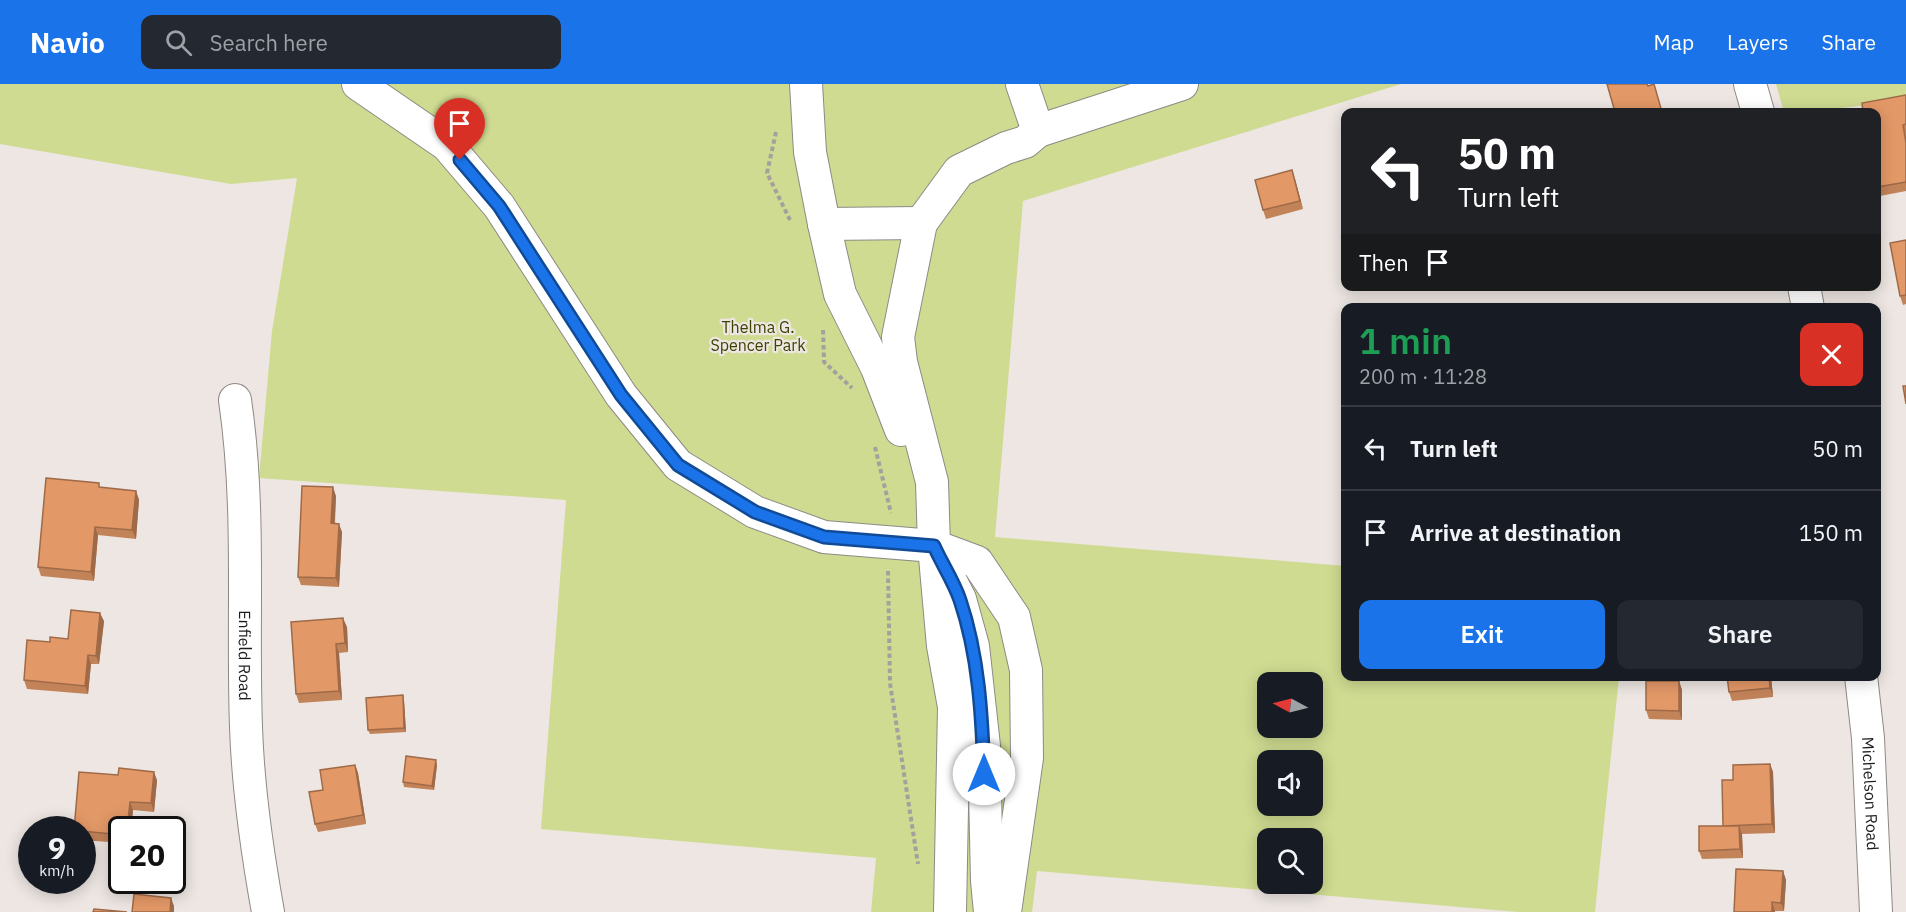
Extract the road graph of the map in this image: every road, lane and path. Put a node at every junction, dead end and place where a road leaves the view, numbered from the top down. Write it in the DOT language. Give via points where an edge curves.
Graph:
graph roads {
  1 [pos="358,84"];
  2 [pos="806,84"];
  3 [pos="1022,84"];
  4 [pos="1182,84"];
  5 [pos="1750,84"];
  6 [pos="1757,108"];
  7 [pos="778,123"];
  8 [pos="1038,131"];
  9 [pos="921,224"];
  10 [pos="809,227"];
  11 [pos="823,327"];
  12 [pos="860,394"];
  13 [pos="235,400"];
  14 [pos="872,437"];
  15 [pos="890,542"];
  16 [pos="934,546"];
  17 [pos="1019,637"];
  18 [pos="973,646"];
  19 [pos="1862,681"];
  20 [pos="920,875"];
  21 [pos="950,908"];
  22 [pos="994,908"];
  23 [pos="268,912"];
  24 [pos="1876,912"];
  1 -- 15 [label="street" via="447,145 499,206 621,395 678,465 755,512 824,537"];
  2 -- 10 [label="street"];
  3 -- 8 [label="street"];
  4 -- 8 [label="street"];
  5 -- 6 [label="street"];
  7 -- 10 [label="path" via="767,172"];
  8 -- 9 [label="street" via="1025,142 959,171"];
  9 -- 10 [label="street"];
  9 -- 16 [label="street" via="898,337 932,482"];
  10 -- 16 [label="street" via="877,368 903,434"];
  11 -- 12 [label="path" via="824,362"];
  13 -- 23 [label="street, Enfield Road" via="245,498 249,773"];
  14 -- 15 [label="path" via="891,513"];
  15 -- 16 [label="street"];
  15 -- 20 [label="path" via="890,683"];
  16 -- 17 [label="street" via="976,562 1014,617"];
  16 -- 18 [label="street" via="960,598"];
  16 -- 21 [label="street" via="943,646 954,707"];
  17 -- 18 [label="street"];
  17 -- 22 [label="street" via="1026,669 1027,758"];
  18 -- 22 [label="street"];
  19 -- 24 [label="street, Michelson Road"];
  21 -- 22 [label="street"];
}
